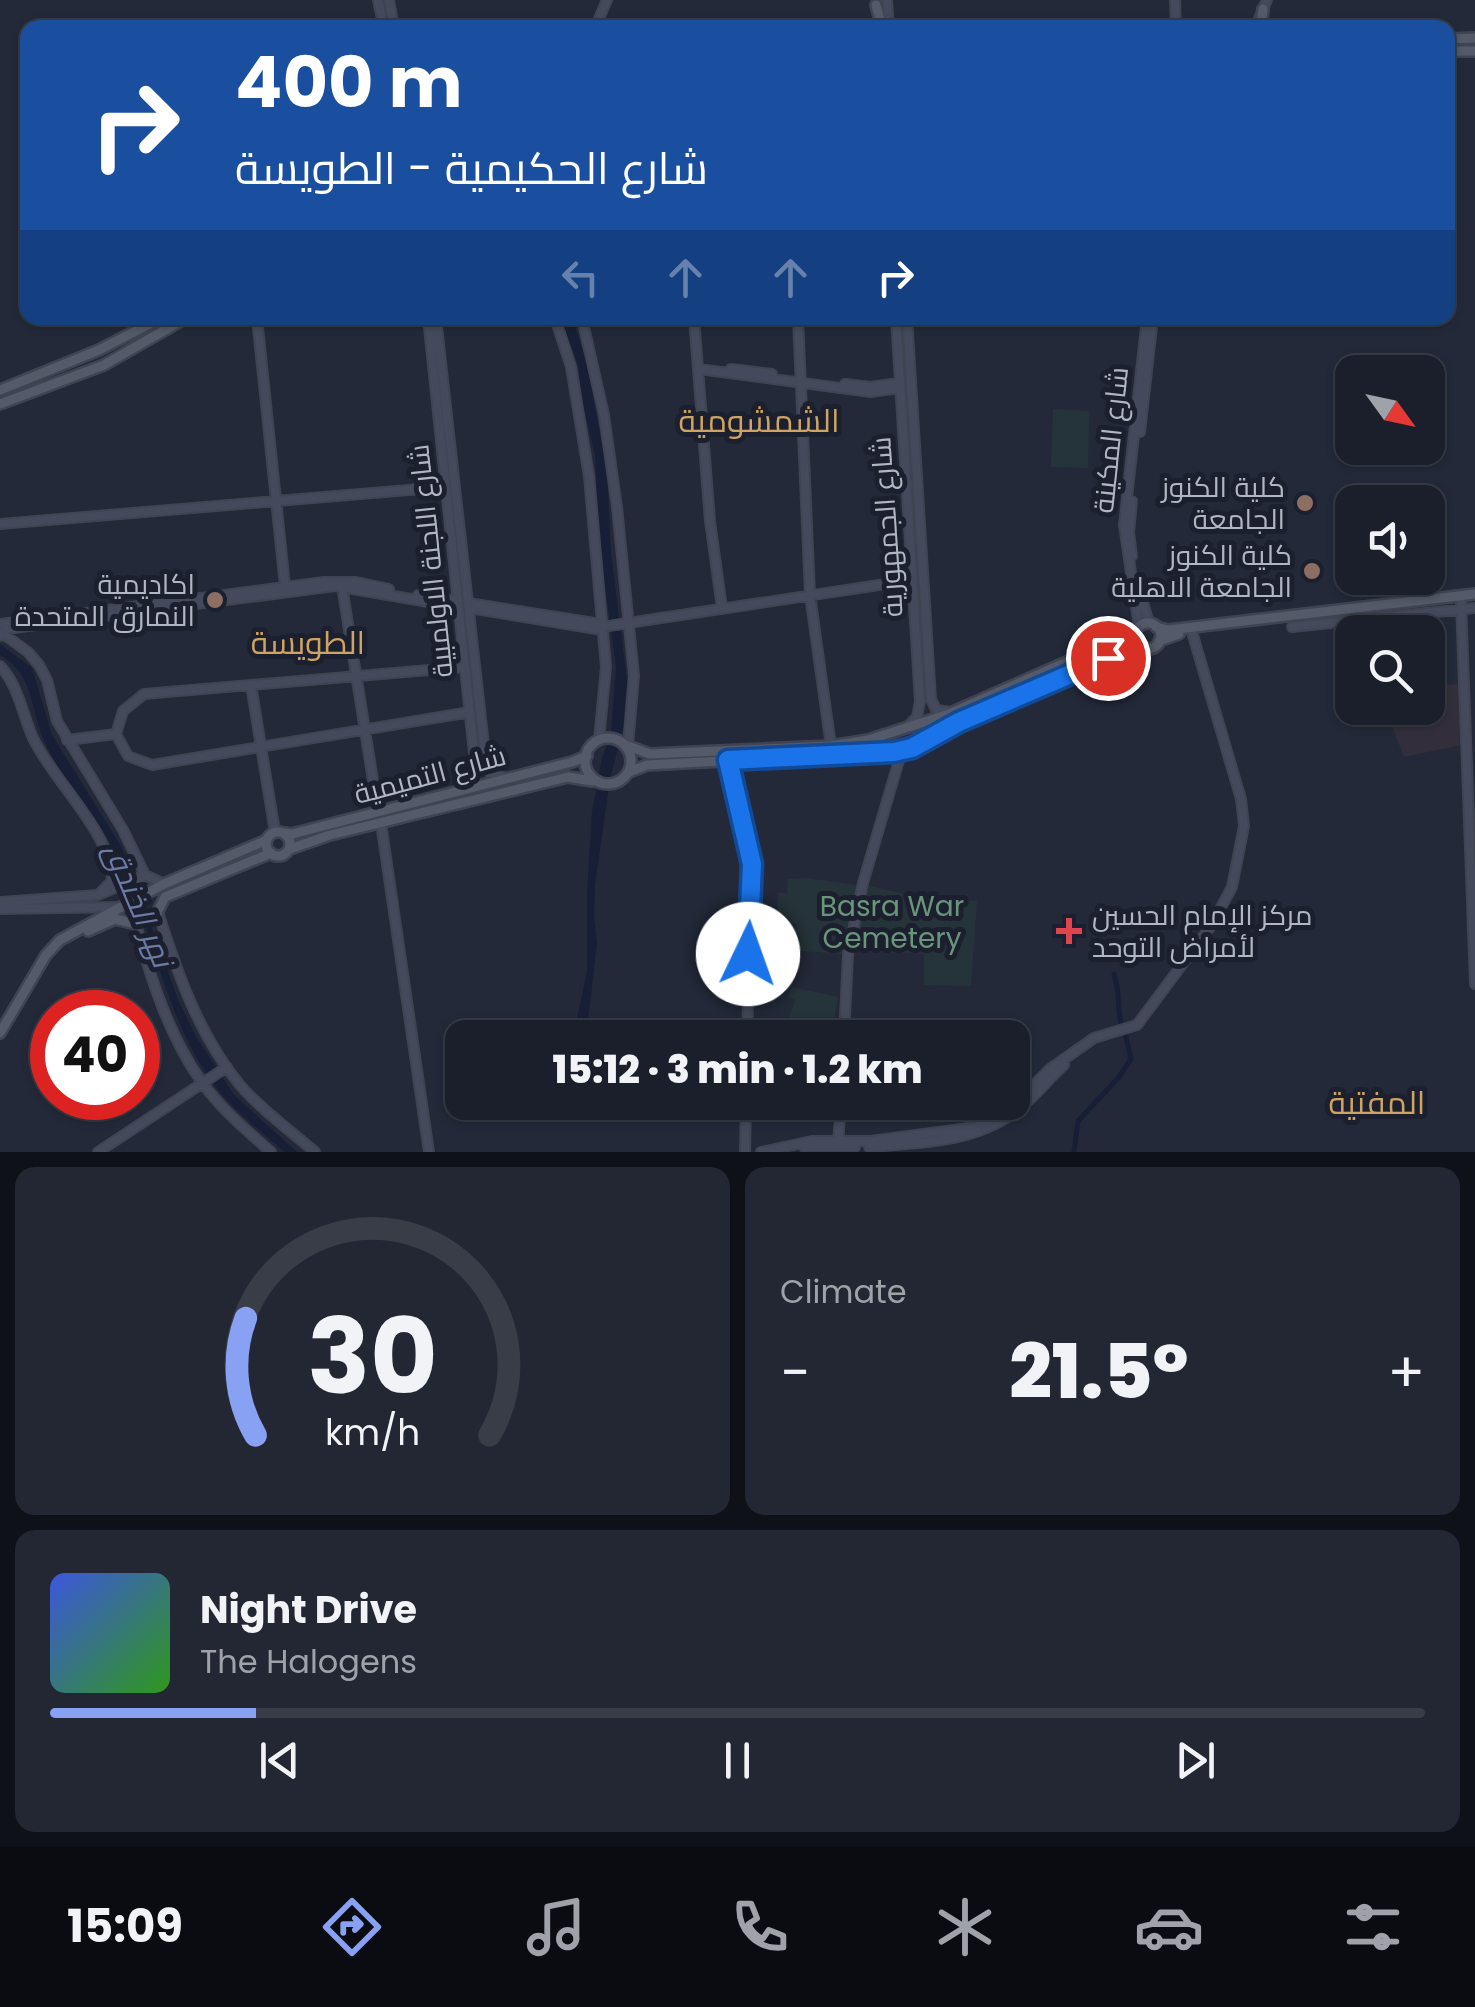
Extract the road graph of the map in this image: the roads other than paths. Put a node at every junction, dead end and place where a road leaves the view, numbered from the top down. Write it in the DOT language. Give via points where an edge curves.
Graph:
graph roads {
  1 [pos="147,325"];
  2 [pos="174,325"];
  3 [pos="258,325"];
  4 [pos="429,325"];
  5 [pos="437,325"];
  6 [pos="557,325"];
  7 [pos="584,325"];
  8 [pos="695,325"];
  9 [pos="798,325"];
  10 [pos="896,325"];
  11 [pos="907,325"];
  12 [pos="1149,325"];
  13 [pos="99,350"];
  14 [pos="104,366"];
  15 [pos="698,366"];
  16 [pos="801,381"];
  17 [pos="900,386"];
  18 [pos="0,390"];
  19 [pos="0,404"];
  20 [pos="445,487"];
  21 [pos="276,501"];
  22 [pos="452,506"];
  23 [pos="0,524"];
  24 [pos="912,580"];
  25 [pos="355,585"];
  26 [pos="285,586"];
  27 [pos="342,586"];
  28 [pos="259,592"];
  29 [pos="810,595"];
  30 [pos="1475,597"];
  31 [pos="463,605"];
  32 [pos="1461,606"];
  33 [pos="722,608"];
  34 [pos="1475,608"];
  35 [pos="627,623"];
  36 [pos="21,627"];
  37 [pos="603,627"];
  38 [pos="1145,627"];
  39 [pos="1292,627"];
  40 [pos="1,631"];
  41 [pos="1192,632"];
  42 [pos="1159,642"];
  43 [pos="20,645"];
  44 [pos="1142,647"];
  45 [pos="0,666"];
  46 [pos="465,666"];
  47 [pos="356,676"];
  48 [pos="1046,678"];
  49 [pos="251,685"];
  50 [pos="931,699"];
  51 [pos="920,701"];
  52 [pos="956,711"];
  53 [pos="470,712"];
  54 [pos="905,729"];
  55 [pos="365,730"];
  56 [pos="116,734"];
  57 [pos="602,739"];
  58 [pos="67,740"];
  59 [pos="625,744"];
  60 [pos="831,746"];
  61 [pos="261,747"];
  62 [pos="902,750"];
  63 [pos="793,753"];
  64 [pos="586,756"];
  65 [pos="728,760"];
  66 [pos="486,763"];
  67 [pos="475,765"];
  68 [pos="629,772"];
  69 [pos="506,778"];
  70 [pos="594,782"];
  71 [pos="458,791"];
  72 [pos="379,818"];
  73 [pos="275,835"];
  74 [pos="290,849"];
  75 [pos="271,854"];
  76 [pos="142,876"];
  77 [pos="159,886"];
  78 [pos="98,894"];
  79 [pos="125,904"];
  80 [pos="0,906"];
  81 [pos="156,914"];
  82 [pos="139,923"];
  83 [pos="1475,984"];
  84 [pos="748,1020"];
  85 [pos="845,1020"];
  86 [pos="0,1033"];
  87 [pos="0,1045"];
  88 [pos="225,1068"];
  89 [pos="204,1082"];
  90 [pos="746,1120"];
  91 [pos="840,1120"];
  92 [pos="838,1144"];
  93 [pos="98,1152"];
  94 [pos="271,1152"];
  95 [pos="315,1152"];
  96 [pos="429,1152"];
  97 [pos="746,1152"];
  98 [pos="760,1152"];
  99 [pos="779,1152"];
  1 -- 13 [label="main road"];
  2 -- 14 [label="main road"];
  3 -- 21 [label="street"];
  4 -- 20 [label="street, شارع اللجنة الاولمبية"];
  5 -- 22 [label="street, شارع اللجنة الاولمبية"];
  6 -- 37 [label="street" via="572,366 584,444"];
  7 -- 35 [label="street" via="608,438"];
  8 -- 15 [label="street"];
  9 -- 16 [label="street"];
  10 -- 17 [label="street, شارع الجمهورية"];
  11 -- 50 [label="street, شارع الجمهورية"];
  12 -- 38 [label="street, شارع المكينة" via="1130,533"];
  13 -- 14 [label="main road"];
  13 -- 18 [label="main road"];
  14 -- 19 [label="main road"];
  15 -- 16 [label="street"];
  15 -- 33 [label="street"];
  16 -- 17 [label="street"];
  16 -- 29 [label="street"];
  17 -- 24 [label="street, شارع الجمهورية"];
  20 -- 21 [label="street"];
  20 -- 22 [label="street, شارع اللجنة الاولمبية"];
  21 -- 23 [label="street"];
  21 -- 26 [label="street"];
  22 -- 31 [label="street, شارع اللجنة الاولمبية"];
  24 -- 29 [label="street"];
  24 -- 51 [label="street, شارع الجمهورية"];
  25 -- 26 [label="street"];
  25 -- 27 [label="street"];
  25 -- 31 [label="street"];
  26 -- 28 [label="street"];
  27 -- 28 [label="street"];
  27 -- 47 [label="street"];
  28 -- 36 [label="street"];
  28 -- 40 [label="street"];
  29 -- 33 [label="street"];
  29 -- 60 [label="street"];
  30 -- 32 [label="main road"];
  30 -- 38 [label="main road" via="1168,630"];
  31 -- 37 [label="street"];
  31 -- 46 [label="street, شارع اللجنة الاولمبية"];
  31 -- 66 [label="street, شارع اللجنة الاولمبية"];
  32 -- 34 [label="street"];
  32 -- 39 [label="street"];
  32 -- 41 [label="main road"];
  32 -- 83 [label="street"];
  33 -- 35 [label="street"];
  35 -- 37 [label="street"];
  35 -- 59 [label="street" via="634,676"];
  36 -- 40 [label="street"];
  36 -- 43 [label="street" via="15,636"];
  37 -- 57 [label="street"];
  38 -- 42 [label="main road"];
  38 -- 44 [label="main road" via="1136,640"];
  38 -- 48 [label="main road"];
  40 -- 43 [label="street"];
  41 -- 42 [label="main road"];
  41 -- 92 [label="street" via="1244,826 1232,887 1211,926 1137,1025 1094,1038 993,1122 896,1141"];
  42 -- 44 [label="main road"];
  43 -- 58 [label="street" via="42,671"];
  44 -- 48 [label="main road"];
  45 -- 78 [label="street" via="39,751 107,857 112,882"];
  46 -- 47 [label="street"];
  46 -- 53 [label="street, شارع اللجنة الاولمبية"];
  47 -- 49 [label="street"];
  47 -- 55 [label="street"];
  48 -- 52 [label="main road"];
  48 -- 62 [label="main road"];
  49 -- 56 [label="street" via="144,694 123,710"];
  49 -- 61 [label="street"];
  50 -- 51 [label="street"];
  50 -- 52 [label="street" via="940,712"];
  51 -- 54 [label="street"];
  52 -- 54 [label="main road"];
  53 -- 55 [label="street"];
  53 -- 67 [label="street, شارع اللجنة الاولمبية"];
  54 -- 60 [label="main road"];
  55 -- 61 [label="street"];
  55 -- 72 [label="street"];
  56 -- 58 [label="street"];
  56 -- 61 [label="street" via="128,756 152,765"];
  57 -- 59 [label="main road"];
  57 -- 64 [label="main road"];
  58 -- 76 [label="street" via="124,830"];
  59 -- 63 [label="main road" via="650,754"];
  59 -- 68 [label="main road"];
  60 -- 63 [label="main road"];
  61 -- 73 [label="street"];
  62 -- 63 [label="main road" via="873,756"];
  62 -- 85 [label="street" via="848,954"];
  63 -- 65 [label="main road"];
  64 -- 69 [label="main road, شارع التميمية"];
  64 -- 70 [label="main road"];
  65 -- 68 [label="main road"];
  65 -- 84 [label="street" via="752,867"];
  66 -- 67 [label="street"];
  66 -- 69 [label="street" via="490,773"];
  67 -- 71 [label="street" via="473,781"];
  68 -- 70 [label="main road" via="612,784"];
  69 -- 71 [label="main road, شارع التميمية"];
  70 -- 72 [label="main road, شارع التميمية" via="568,777"];
  71 -- 72 [label="main road, شارع التميمية"];
  72 -- 73 [label="main road, شارع التميمية"];
  72 -- 74 [label="main road, شارع التميمية"];
  72 -- 96 [label="street"];
  73 -- 74 [label="main road" via="289,839"];
  73 -- 75 [label="main road"];
  73 -- 77 [label="main road, شارع التميمية"];
  74 -- 75 [label="main road, شارع التميمية"];
  75 -- 81 [label="main road, شارع التميمية" via="165,897"];
  76 -- 77 [label="street"];
  76 -- 78 [label="street"];
  77 -- 79 [label="main road, شارع التميمية"];
  78 -- 80 [label="street"];
  79 -- 80 [label="street"];
  79 -- 82 [label="main road"];
  79 -- 86 [label="main road, شارع التميمية" via="52,948"];
  81 -- 82 [label="main road"];
  81 -- 88 [label="street" via="198,1020"];
  82 -- 87 [label="main road" via="116,919 60,947"];
  82 -- 89 [label="street" via="171,1025"];
  88 -- 89 [label="street"];
  88 -- 95 [label="street"];
  89 -- 93 [label="street"];
  89 -- 94 [label="street"];
  90 -- 97 [label="street"];
  91 -- 92 [label="street"];
  92 -- 98 [label="street" via="806,1142"];
  92 -- 99 [label="street"];
}
